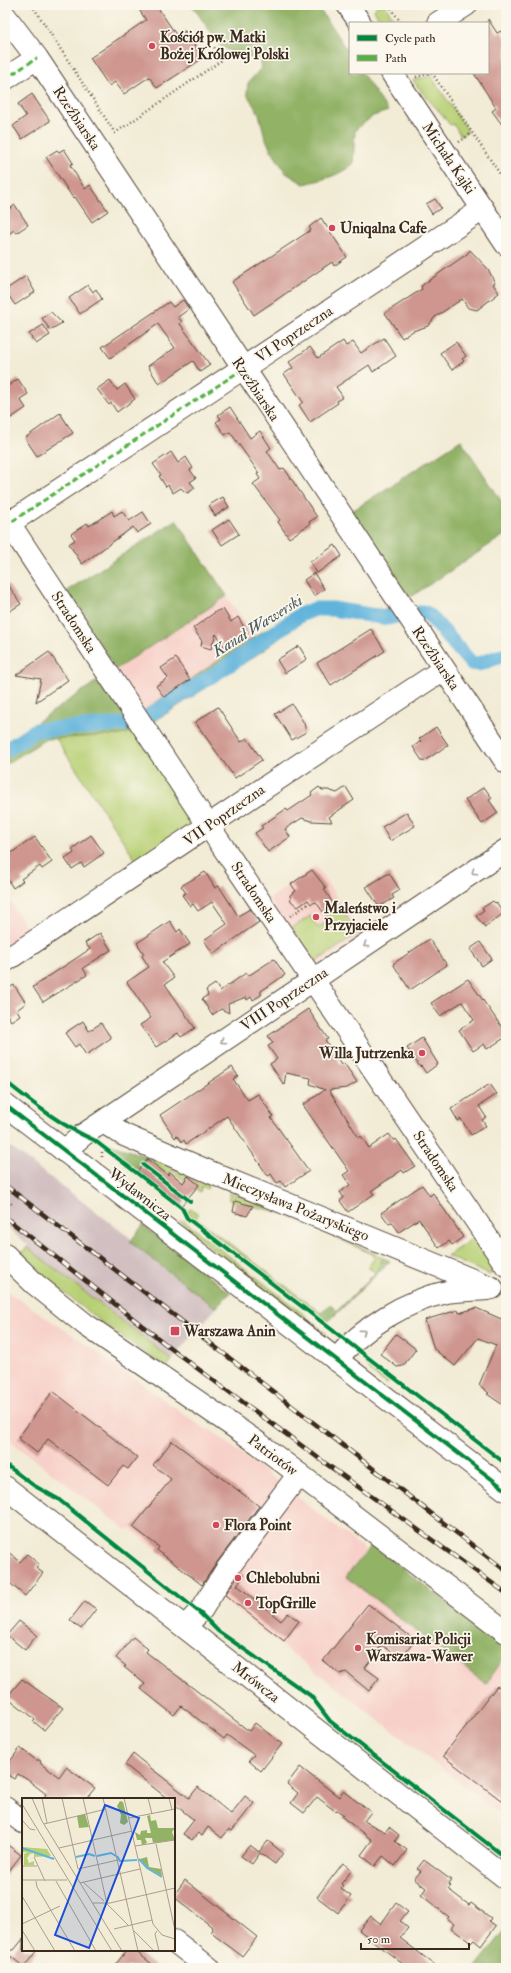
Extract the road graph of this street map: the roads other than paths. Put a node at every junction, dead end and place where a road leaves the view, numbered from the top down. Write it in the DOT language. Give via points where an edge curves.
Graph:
graph roads {
  1 [pos="348,5"];
  2 [pos="466,5"];
  3 [pos="5,16"];
  4 [pos="359,22"];
  5 [pos="440,22"];
  6 [pos="37,58"];
  7 [pos="393,74"];
  8 [pos="5,79"];
  9 [pos="483,209"];
  10 [pos="506,244"];
  11 [pos="243,369"];
  12 [pos="6,522"];
  13 [pos="444,669"];
  14 [pos="506,762"];
  15 [pos="208,825"];
  16 [pos="506,850"];
  17 [pos="5,961"];
  18 [pos="313,980"];
  19 [pos="5,1105"];
  20 [pos="103,1122"];
  21 [pos="64,1151"];
  22 [pos="5,1255"];
  23 [pos="506,1265"];
  24 [pos="5,1266"];
  25 [pos="35,1284"];
  26 [pos="499,1287"];
  27 [pos="336,1360"];
  28 [pos="299,1474"];
  29 [pos="5,1487"];
  30 [pos="506,1490"];
  31 [pos="185,1627"];
  32 [pos="506,1632"];
  33 [pos="5,1808"];
  34 [pos="22,1821"];
  35 [pos="506,1878"];
  36 [pos="175,1942"];
  37 [pos="209,1968"];
  1 -- 4 [label="street"];
  2 -- 5 [label="street"];
  3 -- 6 [label="street, Rzeźbiarska"];
  6 -- 8 [label="street"];
  6 -- 11 [label="street, Rzeźbiarska"];
  7 -- 9 [label="street, Michała Kajki"];
  9 -- 10 [label="street, Michała Kajki"];
  9 -- 11 [label="street, VI Poprzeczna"];
  11 -- 12 [label="street, VI Poprzeczna"];
  11 -- 13 [label="street, Rzeźbiarska"];
  12 -- 15 [label="street, Stradomska"];
  13 -- 14 [label="street, Rzeźbiarska"];
  13 -- 15 [label="street, VII Poprzeczna"];
  15 -- 17 [label="street, VII Poprzeczna"];
  15 -- 18 [label="street, Stradomska"];
  16 -- 18 [label="street, VIII Poprzeczna, one-way"];
  18 -- 20 [label="street, VIII Poprzeczna, one-way"];
  18 -- 23 [label="street, Stradomska"];
  19 -- 21 [label="street, Wydawnicza"];
  20 -- 21 [label="street, VIII Poprzeczna" via="82,1135"];
  20 -- 26 [label="street, Mieczysława Pożaryskiego" via="124,1135 224,1178"];
  21 -- 27 [label="street, Wydawnicza"];
  22 -- 25 [label="street, Patriotów"];
  24 -- 25 [label="street, Patriotów"];
  25 -- 28 [label="street, Patriotów" via="86,1325"];
  27 -- 26 [label="street, one-way" via="350,1342 363,1332 411,1304 448,1292"];
  27 -- 30 [label="street, Wydawnicza"];
  28 -- 31 [label="street" via="224,1572 202,1609"];
  28 -- 32 [label="street, Patriotów"];
  29 -- 31 [label="street, Mrówcza"];
  31 -- 35 [label="street, Mrówcza"];
  33 -- 34 [label="street"];
  36 -- 37 [label="street"];
}
